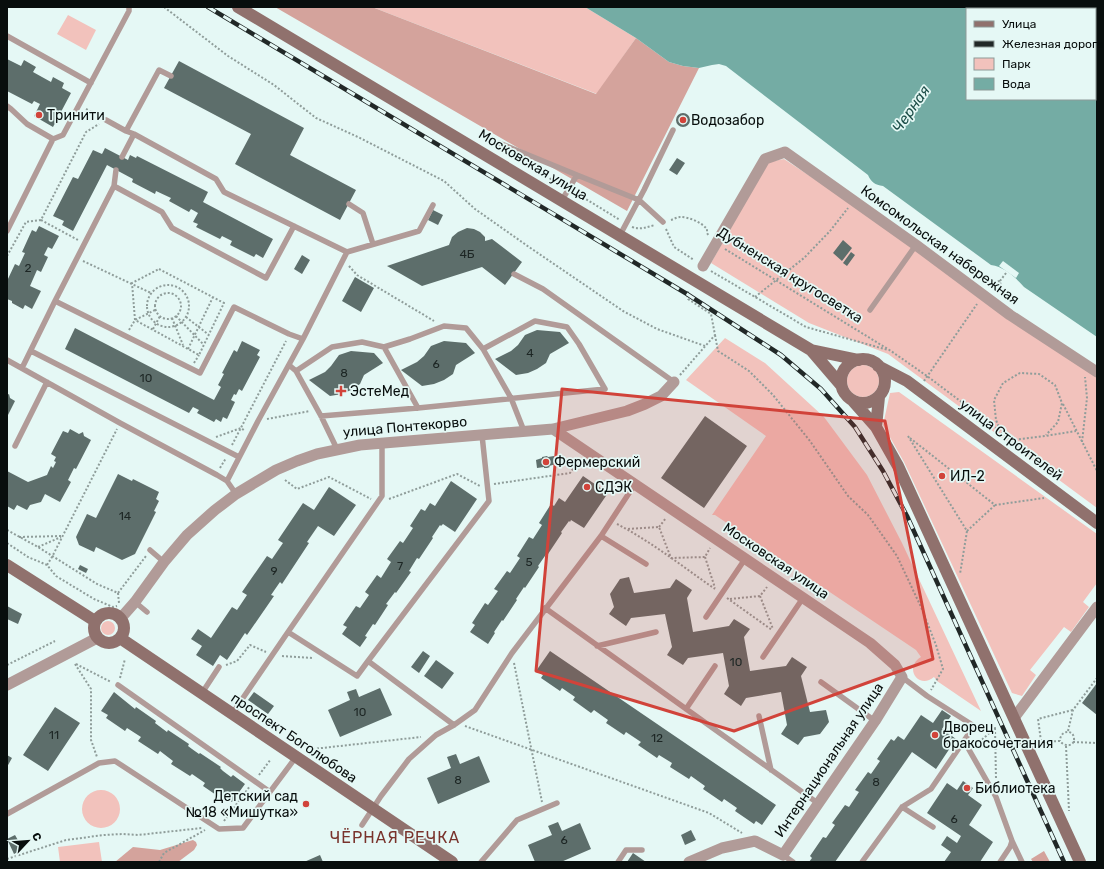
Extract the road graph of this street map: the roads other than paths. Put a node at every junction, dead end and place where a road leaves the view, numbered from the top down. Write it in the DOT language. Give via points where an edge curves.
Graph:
graph roads {
  1 [pos="129,7"];
  2 [pos="238,7"];
  3 [pos="7,36"];
  4 [pos="171,76"];
  5 [pos="91,83"];
  6 [pos="7,106"];
  7 [pos="106,120"];
  8 [pos="673,130"];
  9 [pos="126,131"];
  10 [pos="134,134"];
  11 [pos="53,139"];
  12 [pos="499,143"];
  13 [pos="122,157"];
  14 [pos="116,170"];
  15 [pos="577,175"];
  16 [pos="114,186"];
  17 [pos="562,200"];
  18 [pos="638,200"];
  19 [pos="349,204"];
  20 [pos="433,205"];
  21 [pos="663,222"];
  22 [pos="294,226"];
  23 [pos="623,229"];
  24 [pos="7,231"];
  25 [pos="373,244"];
  26 [pos="916,245"];
  27 [pos="347,252"];
  28 [pos="703,266"];
  29 [pos="514,274"];
  30 [pos="55,301"];
  31 [pos="870,310"];
  32 [pos="303,339"];
  33 [pos="384,347"];
  34 [pos="484,349"];
  35 [pos="811,350"];
  36 [pos="31,351"];
  37 [pos="7,360"];
  38 [pos="859,360"];
  39 [pos="289,366"];
  40 [pos="878,366"];
  41 [pos="22,368"];
  42 [pos="296,371"];
  43 [pos="1097,372"];
  44 [pos="907,381"];
  45 [pos="47,382"];
  46 [pos="674,382"];
  47 [pos="841,385"];
  48 [pos="885,385"];
  49 [pos="879,397"];
  50 [pos="511,398"];
  51 [pos="853,401"];
  52 [pos="418,408"];
  53 [pos="321,416"];
  54 [pos="876,427"];
  55 [pos="553,429"];
  56 [pos="524,432"];
  57 [pos="482,435"];
  58 [pos="382,442"];
  59 [pos="15,446"];
  60 [pos="337,449"];
  61 [pos="239,457"];
  62 [pos="227,481"];
  63 [pos="635,484"];
  64 [pos="236,494"];
  65 [pos="1097,523"];
  66 [pos="601,536"];
  67 [pos="150,550"];
  68 [pos="745,559"];
  69 [pos="164,562"];
  70 [pos="646,564"];
  71 [pos="7,565"];
  72 [pos="802,598"];
  73 [pos="135,602"];
  74 [pos="1097,607"];
  75 [pos="545,608"];
  76 [pos="147,612"];
  77 [pos="706,617"];
  78 [pos="120,619"];
  79 [pos="95,621"];
  80 [pos="288,632"];
  81 [pos="656,632"];
  82 [pos="97,638"];
  83 [pos="120,638"];
  84 [pos="597,646"];
  85 [pos="764,657"];
  86 [pos="368,661"];
  87 [pos="715,666"];
  88 [pos="219,667"];
  89 [pos="902,677"];
  90 [pos="821,682"];
  91 [pos="7,685"];
  92 [pos="118,685"];
  93 [pos="202,694"];
  94 [pos="686,709"];
  95 [pos="232,714"];
  96 [pos="759,716"];
  97 [pos="1014,718"];
  98 [pos="875,721"];
  99 [pos="454,725"];
  100 [pos="964,741"];
  101 [pos="296,757"];
  102 [pos="771,770"];
  103 [pos="270,792"];
  104 [pos="558,803"];
  105 [pos="819,804"];
  106 [pos="902,807"];
  107 [pos="373,809"];
  108 [pos="7,814"];
  109 [pos="362,825"];
  110 [pos="933,827"];
  111 [pos="1012,841"];
  112 [pos="642,850"];
  113 [pos="783,855"];
  114 [pos="448,861"];
  115 [pos="481,862"];
  116 [pos="618,862"];
  117 [pos="689,862"];
  118 [pos="793,862"];
  119 [pos="862,862"];
  120 [pos="1000,862"];
  121 [pos="1022,862"];
  122 [pos="1080,862"];
  1 -- 5 [label="lane"];
  2 -- 17 [label="main road, Московская улица"];
  3 -- 5 [label="lane"];
  4 -- 9 [label="lane" via="159,70"];
  5 -- 11 [label="lane" via="63,135"];
  6 -- 11 [label="lane" via="27,124"];
  7 -- 9 [label="lane"];
  8 -- 18 [label="lane"];
  9 -- 10 [label="lane"];
  10 -- 13 [label="lane"];
  10 -- 22 [label="lane" via="216,179 224,192"];
  11 -- 24 [label="lane"];
  12 -- 15 [label="lane"];
  14 -- 16 [label="lane"];
  15 -- 17 [label="lane"];
  15 -- 18 [label="lane"];
  16 -- 22 [label="lane" via="162,212 172,228 266,278"];
  16 -- 30 [label="lane"];
  17 -- 23 [label="main road, Московская улица"];
  18 -- 21 [label="lane"];
  18 -- 23 [label="lane"];
  19 -- 25 [label="lane" via="363,213"];
  20 -- 25 [label="lane" via="418,231"];
  22 -- 27 [label="lane"];
  23 -- 35 [label="main road, Московская улица" via="696,280"];
  25 -- 27 [label="lane"];
  26 -- 28 [label="street, Комсомольская набережная" via="785,152 765,159"];
  26 -- 31 [label="lane"];
  26 -- 43 [label="street, Комсомольская набережная" via="1010,314"];
  27 -- 32 [label="lane"];
  29 -- 46 [label="lane" via="543,289"];
  30 -- 32 [label="lane" via="200,373 234,307"];
  30 -- 36 [label="lane"];
  32 -- 39 [label="lane"];
  33 -- 34 [label="lane" via="444,326 466,328"];
  33 -- 42 [label="lane" via="362,342 332,347"];
  33 -- 52 [label="lane"];
  34 -- 50 [label="lane"];
  34 -- 50 [label="lane" via="536,321 567,328 604,389"];
  35 -- 38 [label="main road"];
  35 -- 47 [label="main road"];
  36 -- 41 [label="lane"];
  36 -- 61 [label="lane"];
  37 -- 41 [label="lane"];
  38 -- 40 [label="main road" via="873,362"];
  38 -- 47 [label="main road" via="843,371"];
  39 -- 42 [label="lane"];
  39 -- 61 [label="lane"];
  40 -- 44 [label="main road, улица Строителей"];
  40 -- 48 [label="main road" via="885,378"];
  41 -- 45 [label="lane"];
  42 -- 53 [label="lane"];
  44 -- 48 [label="main road"];
  44 -- 65 [label="main road, улица Строителей"];
  45 -- 59 [label="lane"];
  45 -- 62 [label="lane"];
  46 -- 55 [label="street, улица Понтекорво" via="661,396 627,411"];
  47 -- 51 [label="main road" via="843,392"];
  48 -- 49 [label="main road"];
  49 -- 51 [label="main road" via="866,403"];
  49 -- 54 [label="main road"];
  50 -- 52 [label="lane"];
  50 -- 56 [label="lane"];
  51 -- 54 [label="main road"];
  52 -- 53 [label="lane"];
  53 -- 60 [label="lane"];
  54 -- 97 [label="main road" via="898,466"];
  55 -- 56 [label="street, улица Понтекорво"];
  55 -- 63 [label="street, Московская улица"];
  56 -- 57 [label="street, улица Понтекорво"];
  57 -- 58 [label="street, улица Понтекорво"];
  57 -- 86 [label="lane" via="489,501"];
  58 -- 60 [label="street, улица Понтекорво"];
  58 -- 80 [label="lane" via="382,496"];
  60 -- 64 [label="street, улица Понтекорво" via="276,470"];
  61 -- 62 [label="lane"];
  62 -- 64 [label="lane"];
  63 -- 66 [label="lane"];
  63 -- 68 [label="street, Московская улица"];
  64 -- 69 [label="street, улица Понтекорво" via="187,535"];
  66 -- 70 [label="lane"];
  66 -- 75 [label="lane"];
  67 -- 69 [label="lane"];
  68 -- 72 [label="street, Московская улица"];
  68 -- 77 [label="lane"];
  69 -- 73 [label="street, улица Понтекорво"];
  71 -- 79 [label="main road"];
  72 -- 85 [label="lane"];
  72 -- 89 [label="street, Московская улица" via="870,643 895,665"];
  73 -- 76 [label="lane"];
  73 -- 78 [label="street, улица Понтекорво"];
  74 -- 97 [label="street"];
  75 -- 84 [label="lane"];
  75 -- 99 [label="lane" via="512,652 475,710"];
  78 -- 79 [label="main road" via="117,615 107,613"];
  78 -- 83 [label="main road" via="124,628"];
  79 -- 82 [label="main road" via="94,630"];
  80 -- 86 [label="lane" via="357,676"];
  80 -- 95 [label="lane"];
  81 -- 84 [label="lane"];
  82 -- 83 [label="main road" via="106,643"];
  82 -- 91 [label="street"];
  83 -- 93 [label="main road, проспект Боголюбова"];
  84 -- 94 [label="lane"];
  86 -- 99 [label="lane"];
  87 -- 94 [label="lane"];
  88 -- 93 [label="lane"];
  89 -- 98 [label="street, Интернациональная улица"];
  89 -- 100 [label="lane, Московская улица" via="974,726"];
  90 -- 98 [label="lane"];
  92 -- 103 [label="lane"];
  93 -- 95 [label="main road, проспект Боголюбова"];
  94 -- 102 [label="lane"];
  95 -- 101 [label="main road, проспект Боголюбова"];
  96 -- 102 [label="lane"];
  97 -- 122 [label="main road"];
  98 -- 105 [label="street, Интернациональная улица"];
  99 -- 107 [label="lane" via="436,735 409,759"];
  100 -- 106 [label="lane" via="931,789"];
  100 -- 111 [label="lane" via="996,797"];
  101 -- 103 [label="lane"];
  101 -- 107 [label="main road, проспект Боголюбова"];
  102 -- 105 [label="lane"];
  103 -- 108 [label="lane" via="243,828 218,829 115,762 99,763"];
  104 -- 115 [label="lane" via="517,820"];
  105 -- 113 [label="street, Интернациональная улица"];
  106 -- 110 [label="lane"];
  106 -- 119 [label="lane"];
  107 -- 109 [label="lane"];
  107 -- 114 [label="main road, проспект Боголюбова"];
  111 -- 120 [label="lane"];
  111 -- 121 [label="lane"];
  112 -- 116 [label="lane" via="626,850"];
  113 -- 117 [label="street, Интернациональная улица" via="755,841 722,848"];
  113 -- 118 [label="lane"];
}
